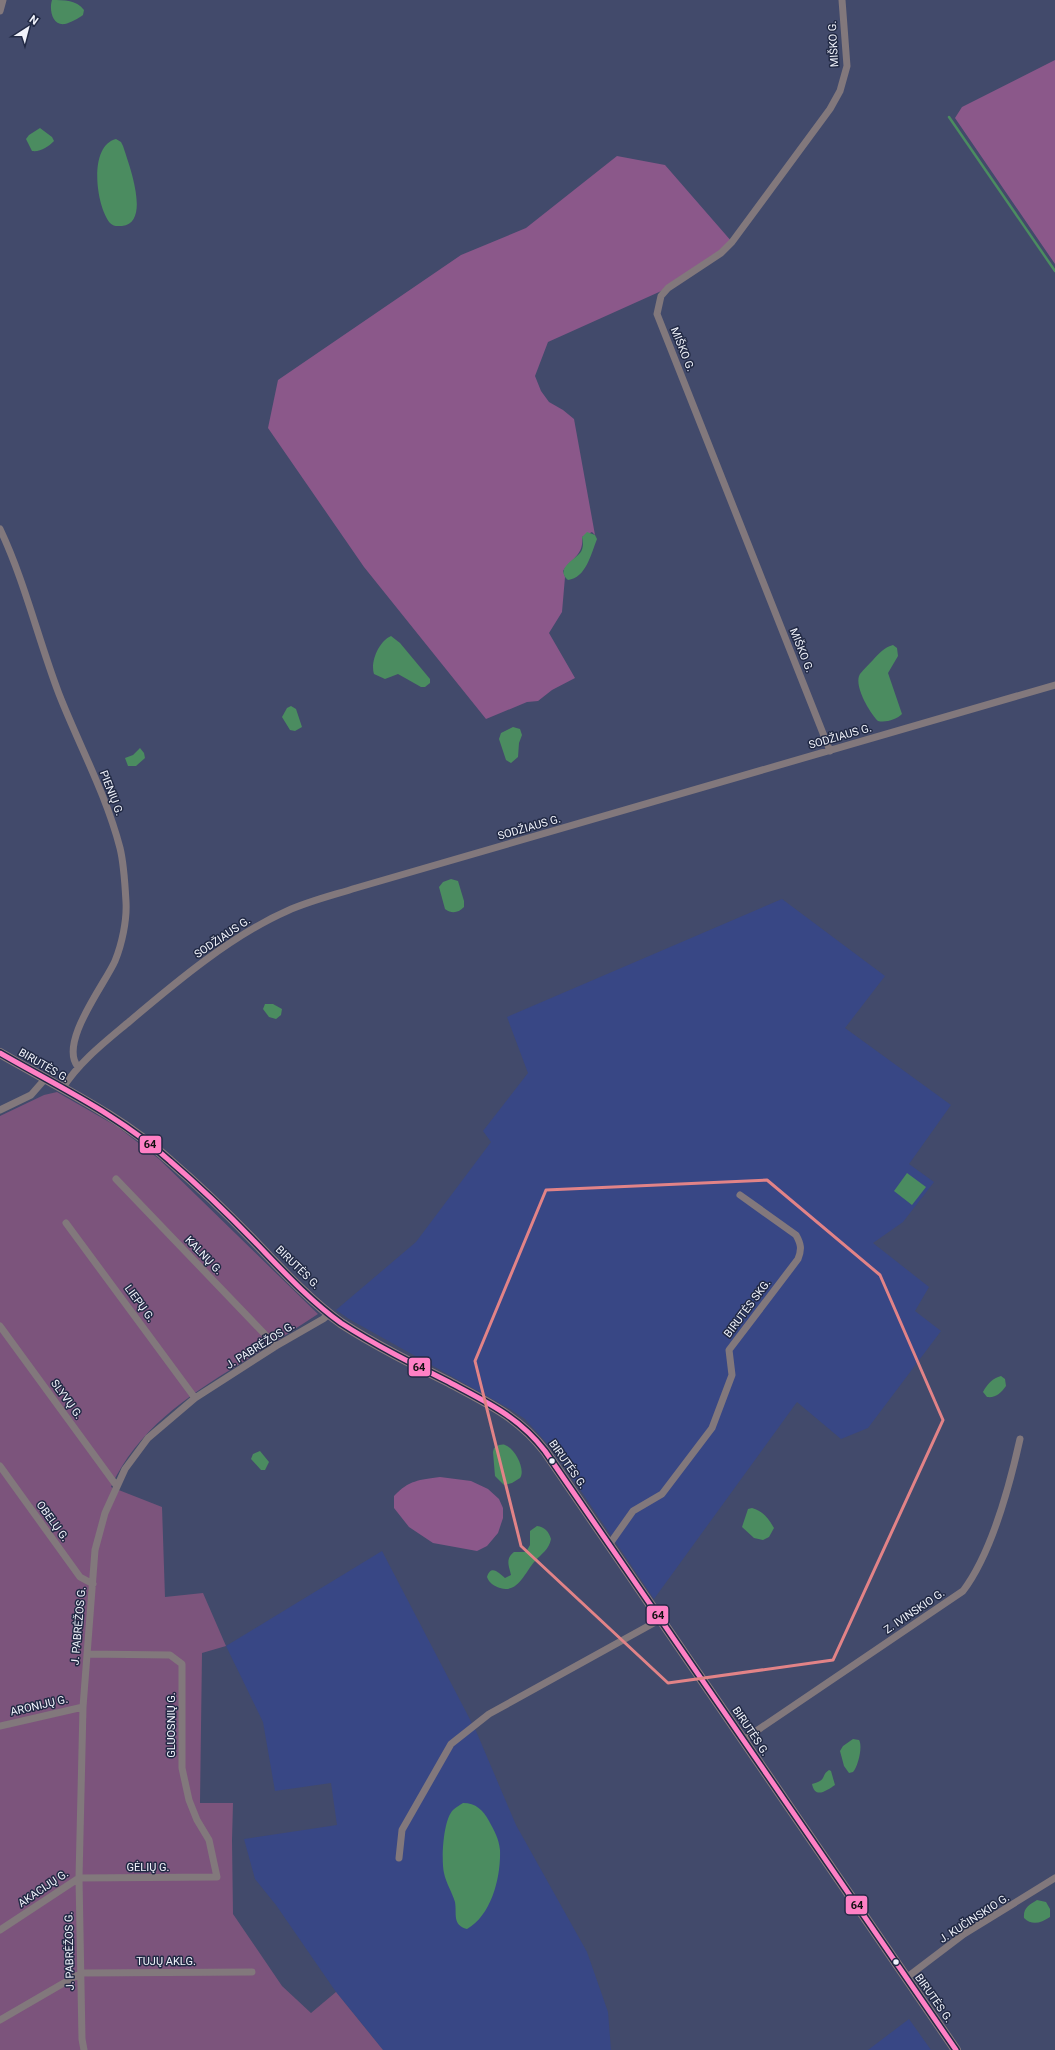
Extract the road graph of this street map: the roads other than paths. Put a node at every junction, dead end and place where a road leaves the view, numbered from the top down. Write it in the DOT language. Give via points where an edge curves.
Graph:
graph roads {
  1 [pos="3,0"];
  2 [pos="842,0"];
  3 [pos="0,11"];
  4 [pos="0,529"];
  5 [pos="1055,685"];
  6 [pos="830,751"];
  7 [pos="0,1053"];
  8 [pos="78,1067"];
  9 [pos="45,1079"];
  10 [pos="62,1089"];
  11 [pos="0,1110"];
  12 [pos="116,1179"];
  13 [pos="740,1195"];
  14 [pos="66,1222"];
  15 [pos="329,1314"];
  16 [pos="0,1326"];
  17 [pos="276,1346"];
  18 [pos="195,1398"];
  19 [pos="1020,1439"];
  20 [pos="0,1466"];
  21 [pos="116,1485"];
  22 [pos="609,1545"];
  23 [pos="92,1584"];
  24 [pos="661,1619"];
  25 [pos="87,1654"];
  26 [pos="82,1707"];
  27 [pos="0,1726"];
  28 [pos="743,1740"];
  29 [pos="399,1858"];
  30 [pos="217,1877"];
  31 [pos="79,1878"];
  32 [pos="1055,1878"];
  33 [pos="0,1930"];
  34 [pos="252,1972"];
  35 [pos="80,1973"];
  36 [pos="906,1978"];
  37 [pos="0,2020"];
  38 [pos="84,2050"];
  39 [pos="956,2050"];
  1 -- 3 [label="street"];
  2 -- 6 [label="street, MIŠKO G." via="847,66 840,91 830,109 732,242 721,253 668,288 661,296 657,314"];
  4 -- 8 [label="street, PIENIŲ G." via="11,552 59,694 106,803 120,849 126,904 124,929 115,960 87,1011 76,1038 72,1057"];
  5 -- 6 [label="street, SODŽIAUS G."];
  6 -- 8 [label="street, SODŽIAUS G." via="288,910 260,925 194,969 153,1001"];
  7 -- 9 [label="main road, BIRUTĖS G."];
  8 -- 10 [label="street, SODŽIAUS G."];
  9 -- 10 [label="main road, BIRUTĖS G."];
  9 -- 11 [label="street" via="31,1095"];
  10 -- 15 [label="main road, BIRUTĖS G." via="127,1128 169,1160"];
  12 -- 17 [label="street, KALNŲ G."];
  13 -- 22 [label="street, BIRUTĖS SKG." via="796,1235 802,1251 729,1350 732,1375 712,1428 662,1494 633,1511"];
  14 -- 18 [label="street, LIEPŲ G."];
  15 -- 17 [label="street, J. PABRĖŽOS G."];
  15 -- 22 [label="main road, BIRUTĖS G." via="365,1338 499,1408 514,1419 545,1451"];
  16 -- 21 [label="street, SLYVŲ G."];
  17 -- 18 [label="street, J. PABRĖŽOS G."];
  18 -- 21 [label="street, J. PABRĖŽOS G." via="148,1438"];
  19 -- 28 [label="street, Z. IVINSKIO G." via="1013,1472 997,1521 978,1566 963,1591"];
  20 -- 23 [label="street, OBELŲ G." via="80,1577"];
  21 -- 23 [label="street, J. PABRĖŽOS G." via="95,1550"];
  22 -- 24 [label="main road, BIRUTĖS G."];
  23 -- 25 [label="street, J. PABRĖŽOS G."];
  24 -- 28 [label="main road, BIRUTĖS G."];
  24 -- 29 [label="street" via="489,1714 451,1744 402,1830"];
  25 -- 26 [label="street, J. PABRĖŽOS G."];
  25 -- 30 [label="street, GLUOSNIŲ G." via="170,1654 182,1664 182,1768 188,1800 210,1840"];
  26 -- 27 [label="street, ARONIJŲ G."];
  26 -- 31 [label="street, J. PABRĖŽOS G."];
  28 -- 36 [label="main road, BIRUTĖS G."];
  30 -- 31 [label="street, GĖLIŲ G."];
  31 -- 33 [label="street, AKACIJŲ G."];
  31 -- 35 [label="street, J. PABRĖŽOS G."];
  32 -- 36 [label="street, J. KUČINSKIO G." via="964,1934"];
  34 -- 35 [label="street, TUJŲ AKLG."];
  35 -- 37 [label="street"];
  35 -- 38 [label="street, J. PABRĖŽOS G."];
  36 -- 39 [label="main road, BIRUTĖS G."];
}
